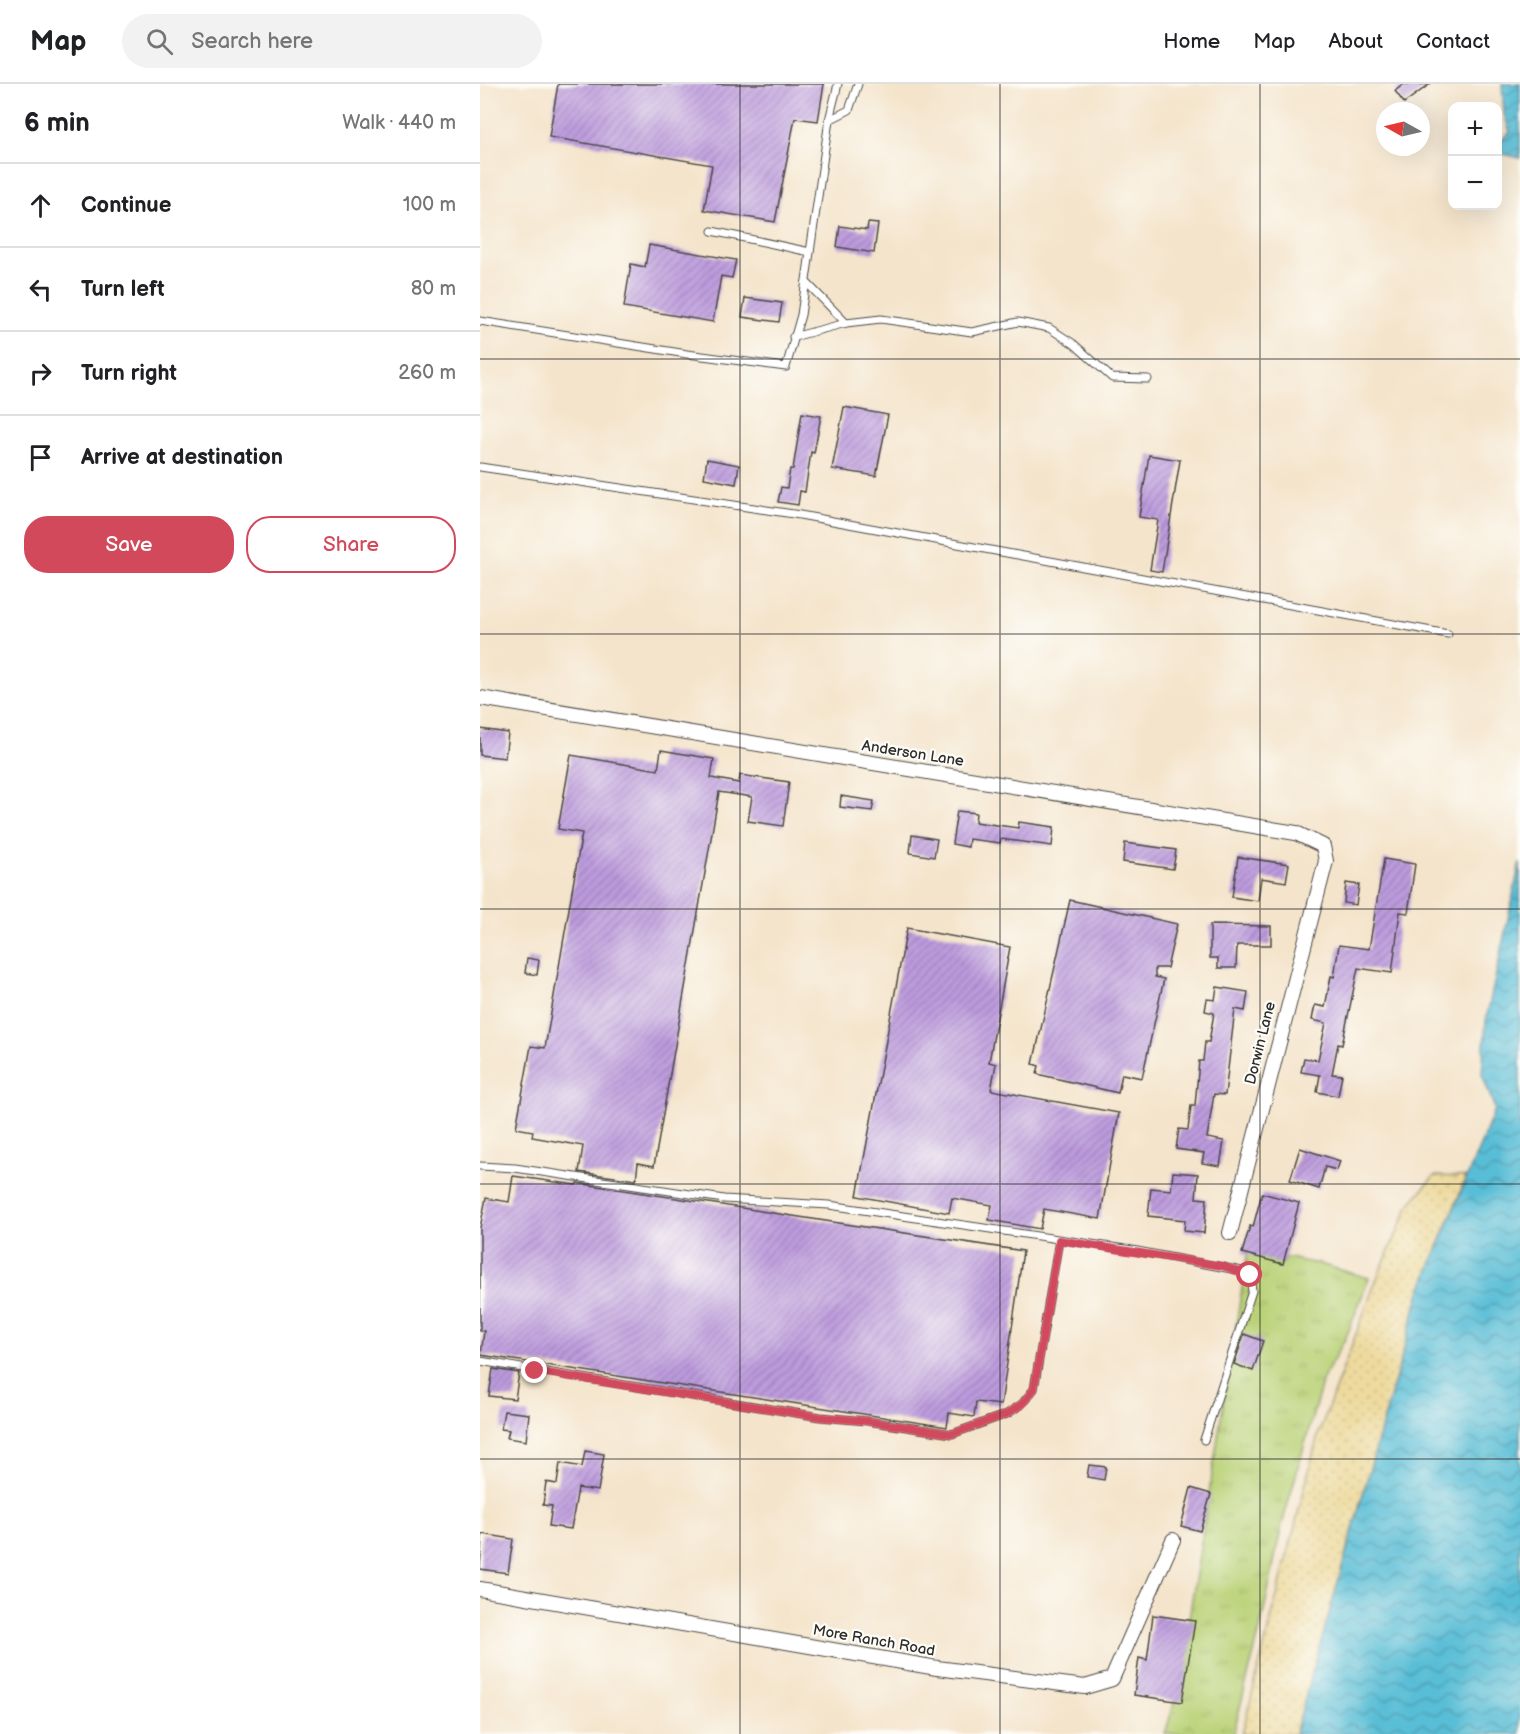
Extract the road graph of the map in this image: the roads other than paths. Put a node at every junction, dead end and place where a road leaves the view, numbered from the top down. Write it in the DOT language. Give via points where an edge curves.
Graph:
graph roads {
  1 [pos="838,84"];
  2 [pos="858,84"];
  3 [pos="829,120"];
  4 [pos="712,231"];
  5 [pos="810,252"];
  6 [pos="806,282"];
  7 [pos="480,321"];
  8 [pos="846,323"];
  9 [pos="793,338"];
  10 [pos="1148,379"];
  11 [pos="480,467"];
  12 [pos="1448,634"];
  13 [pos="480,698"];
  14 [pos="1326,861"];
  15 [pos="480,1166"];
  16 [pos="1230,1233"];
  17 [pos="1059,1240"];
  18 [pos="480,1361"];
  19 [pos="1203,1440"];
  20 [pos="1173,1540"];
  21 [pos="480,1589"];
  1 -- 3 [label="lane"];
  2 -- 3 [label="lane" via="849,110"];
  3 -- 5 [label="lane"];
  4 -- 5 [label="lane"];
  5 -- 6 [label="lane"];
  6 -- 8 [label="lane"];
  6 -- 9 [label="lane"];
  7 -- 9 [label="lane" via="786,367"];
  8 -- 9 [label="lane"];
  8 -- 10 [label="lane" via="881,319 972,332 1018,322 1049,328 1074,344 1112,378"];
  11 -- 12 [label="lane" via="800,515"];
  13 -- 14 [label="street, Anderson Lane" via="1296,833 1323,846"];
  14 -- 16 [label="street, Dorwin Lane"];
  15 -- 17 [label="lane" via="724,1199 829,1205"];
  17 -- 18 [label="lane" via="1034,1389 1007,1414 952,1434 820,1417"];
  17 -- 19 [label="lane" via="1222,1266 1250,1275 1252,1291"];
  20 -- 21 [label="street, More Ranch Road" via="1112,1679 1085,1687 937,1668"];
}
